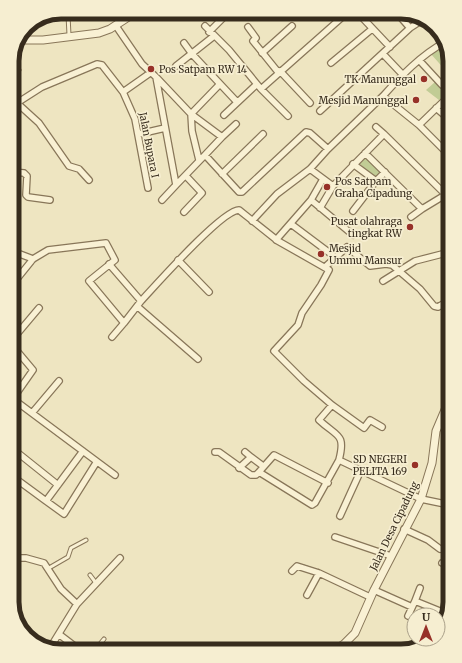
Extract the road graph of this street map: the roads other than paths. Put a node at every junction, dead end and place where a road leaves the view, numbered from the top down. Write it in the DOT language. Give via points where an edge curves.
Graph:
graph roads {
  1 [pos="68,19"];
  2 [pos="126,19"];
  3 [pos="223,19"];
  4 [pos="340,19"];
  5 [pos="364,19"];
  6 [pos="402,19"];
  7 [pos="418,23"];
  8 [pos="116,26"];
  9 [pos="204,26"];
  10 [pos="292,26"];
  11 [pos="248,27"];
  12 [pos="372,28"];
  13 [pos="410,28"];
  14 [pos="211,34"];
  15 [pos="69,36"];
  16 [pos="25,40"];
  17 [pos="184,43"];
  18 [pos="440,45"];
  19 [pos="390,47"];
  20 [pos="262,53"];
  21 [pos="192,54"];
  22 [pos="383,54"];
  23 [pos="420,60"];
  24 [pos="331,63"];
  25 [pos="176,66"];
  26 [pos="279,71"];
  27 [pos="150,72"];
  28 [pos="403,75"];
  29 [pos="156,77"];
  30 [pos="220,84"];
  31 [pos="442,85"];
  32 [pos="258,87"];
  33 [pos="123,92"];
  34 [pos="383,96"];
  35 [pos="19,101"];
  36 [pos="237,102"];
  37 [pos="443,102"];
  38 [pos="310,103"];
  39 [pos="19,106"];
  40 [pos="436,108"];
  41 [pos="320,111"];
  42 [pos="191,114"];
  43 [pos="443,114"];
  44 [pos="224,115"];
  45 [pos="288,116"];
  46 [pos="236,124"];
  47 [pos="419,125"];
  48 [pos="376,127"];
  49 [pos="165,128"];
  50 [pos="139,134"];
  51 [pos="263,134"];
  52 [pos="384,134"];
  53 [pos="222,137"];
  54 [pos="328,149"];
  55 [pos="443,149"];
  56 [pos="365,153"];
  57 [pos="204,155"];
  58 [pos="199,160"];
  59 [pos="352,164"];
  60 [pos="310,169"];
  61 [pos="385,172"];
  62 [pos="19,173"];
  63 [pos="222,174"];
  64 [pos="186,176"];
  65 [pos="323,179"];
  66 [pos="89,180"];
  67 [pos="376,181"];
  68 [pos="176,184"];
  69 [pos="333,186"];
  70 [pos="148,188"];
  71 [pos="443,188"];
  72 [pos="443,196"];
  73 [pos="50,200"];
  74 [pos="162,200"];
  75 [pos="311,200"];
  76 [pos="320,208"];
  77 [pos="422,209"];
  78 [pos="353,211"];
  79 [pos="184,212"];
  80 [pos="411,217"];
  81 [pos="252,221"];
  82 [pos="291,224"];
  83 [pos="354,235"];
  84 [pos="276,240"];
  85 [pos="19,254"];
  86 [pos="443,254"];
  87 [pos="334,258"];
  88 [pos="33,259"];
  89 [pos="178,260"];
  90 [pos="109,264"];
  91 [pos="325,267"];
  92 [pos="399,272"];
  93 [pos="19,276"];
  94 [pos="383,282"];
  95 [pos="209,292"];
  96 [pos="141,301"];
  97 [pos="443,304"];
  98 [pos="138,307"];
  99 [pos="39,308"];
  100 [pos="124,323"];
  101 [pos="19,332"];
  102 [pos="112,337"];
  103 [pos="19,355"];
  104 [pos="198,359"];
  105 [pos="59,381"];
  106 [pos="19,391"];
  107 [pos="19,404"];
  108 [pos="332,405"];
  109 [pos="32,412"];
  110 [pos="443,414"];
  111 [pos="382,427"];
  112 [pos="83,451"];
  113 [pos="215,452"];
  114 [pos="245,452"];
  115 [pos="19,454"];
  116 [pos="251,457"];
  117 [pos="339,460"];
  118 [pos="96,463"];
  119 [pos="263,466"];
  120 [pos="239,468"];
  121 [pos="361,470"];
  122 [pos="259,472"];
  123 [pos="114,475"];
  124 [pos="19,481"];
  125 [pos="328,483"];
  126 [pos="58,485"];
  127 [pos="421,499"];
  128 [pos="46,501"];
  129 [pos="443,504"];
  130 [pos="340,516"];
  131 [pos="404,529"];
  132 [pos="334,537"];
  133 [pos="86,540"];
  134 [pos="440,549"];
  135 [pos="391,556"];
  136 [pos="19,558"];
  137 [pos="120,558"];
  138 [pos="49,568"];
  139 [pos="292,571"];
  140 [pos="319,573"];
  141 [pos="90,575"];
  142 [pos="96,582"];
  143 [pos="420,588"];
  144 [pos="374,590"];
  145 [pos="307,595"];
  146 [pos="370,598"];
  147 [pos="415,601"];
  148 [pos="77,604"];
  149 [pos="412,607"];
  150 [pos="442,612"];
  151 [pos="60,635"];
  152 [pos="104,639"];
  153 [pos="54,643"];
  154 [pos="72,644"];
  155 [pos="100,644"];
  156 [pos="344,644"];
  1 -- 15 [label="lane"];
  2 -- 8 [label="street"];
  3 -- 14 [label="street"];
  4 -- 26 [label="street"];
  5 -- 12 [label="street"];
  6 -- 13 [label="street"];
  7 -- 13 [label="street"];
  8 -- 15 [label="street" via="99,33"];
  8 -- 27 [label="street"];
  9 -- 14 [label="street"];
  10 -- 20 [label="street"];
  11 -- 20 [label="street" via="256,38 253,41"];
  12 -- 19 [label="street"];
  12 -- 24 [label="street"];
  13 -- 19 [label="street"];
  14 -- 21 [label="street"];
  14 -- 32 [label="street" via="228,50"];
  15 -- 16 [label="street"];
  17 -- 21 [label="street"];
  18 -- 23 [label="street"];
  19 -- 22 [label="street"];
  20 -- 26 [label="street"];
  21 -- 25 [label="street"];
  21 -- 30 [label="street"];
  22 -- 28 [label="street"];
  22 -- 41 [label="street"];
  23 -- 28 [label="street"];
  23 -- 31 [label="street"];
  26 -- 32 [label="street"];
  26 -- 38 [label="street"];
  27 -- 29 [label="street"];
  27 -- 33 [label="street"];
  28 -- 34 [label="street"];
  29 -- 42 [label="street"];
  29 -- 49 [label="street"];
  30 -- 36 [label="street"];
  30 -- 42 [label="street"];
  32 -- 36 [label="street"];
  32 -- 45 [label="street"];
  33 -- 35 [label="street, Jalan Bupara I" via="102,65 97,64"];
  33 -- 50 [label="street, Jalan Bupara I" via="132,107"];
  34 -- 47 [label="street"];
  34 -- 54 [label="street"];
  36 -- 44 [label="street"];
  37 -- 40 [label="street"];
  39 -- 66 [label="street" via="39,123 69,166 78,169"];
  40 -- 43 [label="street"];
  40 -- 47 [label="street"];
  42 -- 53 [label="street"];
  42 -- 58 [label="street"];
  46 -- 53 [label="street"];
  47 -- 55 [label="street"];
  48 -- 52 [label="street"];
  49 -- 50 [label="street"];
  49 -- 68 [label="street"];
  50 -- 70 [label="street, Jalan Bupara I"];
  51 -- 63 [label="street"];
  52 -- 56 [label="street"];
  52 -- 71 [label="street"];
  53 -- 57 [label="street"];
  54 -- 60 [label="street"];
  54 -- 63 [label="street" via="306,132 241,192"];
  56 -- 59 [label="street"];
  56 -- 61 [label="street"];
  57 -- 58 [label="street"];
  57 -- 63 [label="street"];
  58 -- 64 [label="street"];
  59 -- 67 [label="street"];
  59 -- 69 [label="street"];
  60 -- 65 [label="street"];
  60 -- 81 [label="street" via="277,194"];
  61 -- 67 [label="street"];
  61 -- 77 [label="street"];
  62 -- 73 [label="street" via="28,176 27,196"];
  64 -- 68 [label="street"];
  64 -- 79 [label="street" via="202,193"];
  65 -- 69 [label="street"];
  65 -- 75 [label="street"];
  67 -- 78 [label="street"];
  68 -- 74 [label="street"];
  69 -- 76 [label="street"];
  72 -- 77 [label="street"];
  75 -- 76 [label="street"];
  75 -- 82 [label="street"];
  76 -- 83 [label="street"];
  77 -- 80 [label="street"];
  81 -- 84 [label="street"];
  81 -- 89 [label="street" via="236,209"];
  82 -- 84 [label="street"];
  82 -- 87 [label="street"];
  84 -- 91 [label="street"];
  85 -- 88 [label="street"];
  86 -- 92 [label="street" via="421,259"];
  87 -- 91 [label="street"];
  87 -- 92 [label="street" via="347,247 369,266 389,264"];
  88 -- 90 [label="street" via="51,249 104,242 108,244 115,259"];
  88 -- 93 [label="street"];
  89 -- 95 [label="street"];
  89 -- 96 [label="street"];
  90 -- 96 [label="street"];
  90 -- 100 [label="street" via="89,281"];
  91 -- 108 [label="street" via="329,269 327,274 302,313 298,325 274,351"];
  92 -- 94 [label="street"];
  92 -- 97 [label="street" via="420,289 434,306"];
  96 -- 98 [label="street"];
  98 -- 100 [label="street"];
  98 -- 104 [label="street"];
  99 -- 101 [label="street"];
  100 -- 102 [label="street"];
  103 -- 106 [label="street" via="33,370"];
  105 -- 109 [label="street"];
  107 -- 109 [label="street"];
  108 -- 111 [label="street" via="364,428 370,420"];
  108 -- 117 [label="street" via="319,420 341,440 343,445"];
  109 -- 112 [label="street"];
  110 -- 127 [label="street, Jalan Desa Cipadung" via="436,431 430,472"];
  112 -- 118 [label="street"];
  112 -- 126 [label="street"];
  113 -- 120 [label="street" via="219,452"];
  114 -- 116 [label="street"];
  115 -- 126 [label="street"];
  116 -- 119 [label="street"];
  116 -- 120 [label="street"];
  117 -- 121 [label="street"];
  117 -- 125 [label="street"];
  118 -- 123 [label="street"];
  118 -- 128 [label="street" via="64,514"];
  119 -- 122 [label="street"];
  119 -- 125 [label="street" via="274,455"];
  120 -- 122 [label="street" via="251,475 257,475"];
  121 -- 127 [label="street"];
  121 -- 130 [label="street"];
  122 -- 125 [label="street" via="312,505"];
  124 -- 128 [label="street"];
  126 -- 128 [label="street"];
  127 -- 129 [label="street"];
  127 -- 131 [label="street, Jalan Desa Cipadung"];
  131 -- 134 [label="street" via="428,540"];
  131 -- 135 [label="street, Jalan Desa Cipadung"];
  132 -- 135 [label="street"];
  133 -- 138 [label="lane" via="70,548 68,557"];
  135 -- 144 [label="street, Jalan Desa Cipadung"];
  136 -- 138 [label="street" via="38,560"];
  137 -- 142 [label="street" via="105,576"];
  138 -- 148 [label="street" via="61,589"];
  139 -- 140 [label="street" via="297,566"];
  140 -- 145 [label="street"];
  140 -- 146 [label="street"];
  141 -- 142 [label="lane"];
  142 -- 148 [label="street"];
  143 -- 147 [label="street"];
  144 -- 146 [label="street, Jalan Desa Cipadung"];
  144 -- 149 [label="street"];
  146 -- 156 [label="street, Jalan Desa Cipadung" via="355,633"];
  147 -- 149 [label="street"];
  147 -- 150 [label="street"];
  148 -- 151 [label="street"];
  151 -- 153 [label="street"];
  151 -- 154 [label="street"];
  152 -- 155 [label="lane"];
}
